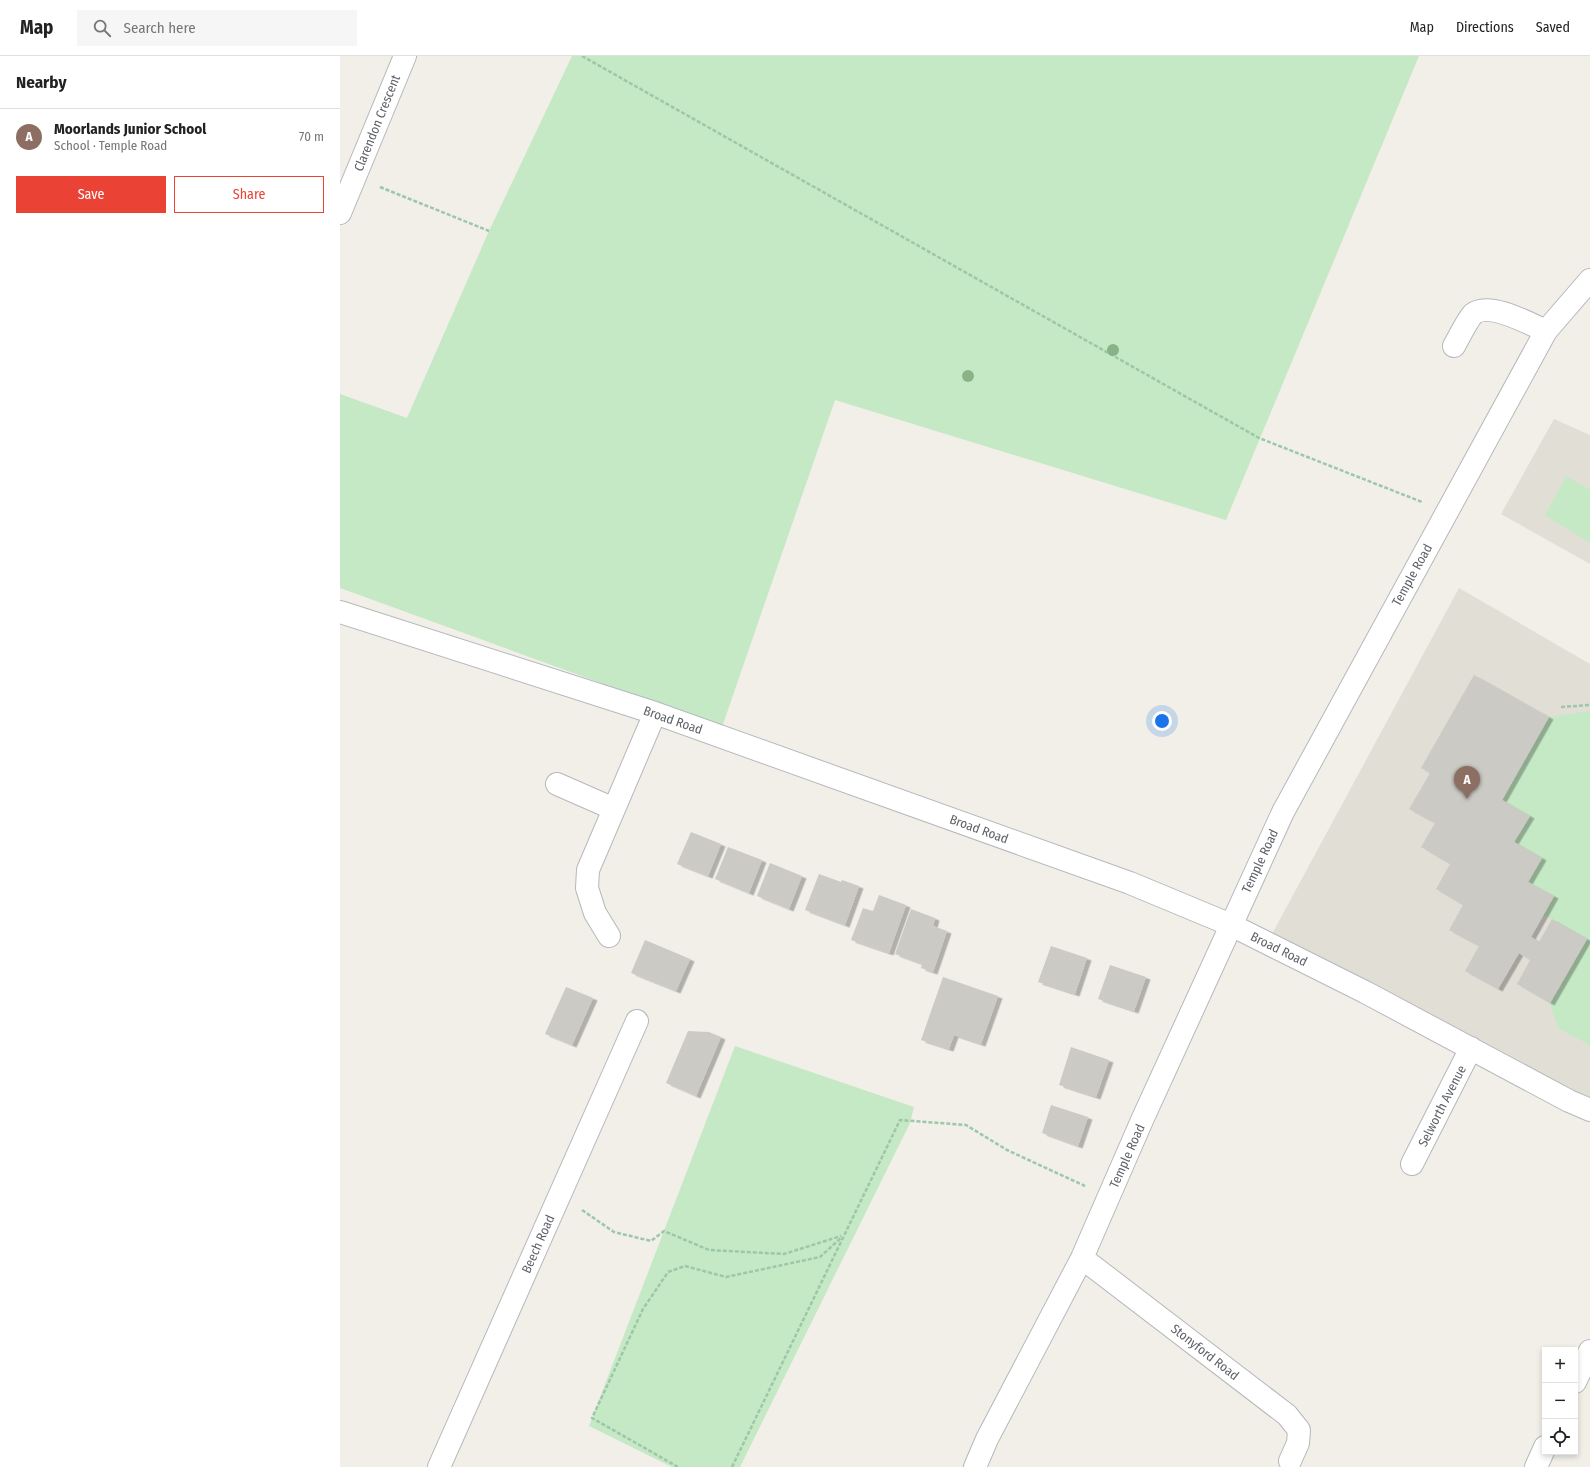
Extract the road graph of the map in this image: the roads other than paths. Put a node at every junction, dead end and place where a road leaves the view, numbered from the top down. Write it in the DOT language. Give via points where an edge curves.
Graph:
graph roads {
  1 [pos="405,56"];
  2 [pos="340,213"];
  3 [pos="1590,280"];
  4 [pos="1546,330"];
  5 [pos="1454,346"];
  6 [pos="340,612"];
  7 [pos="655,713"];
  8 [pos="557,784"];
  9 [pos="614,809"];
  10 [pos="1231,925"];
  11 [pos="609,936"];
  12 [pos="638,1020"];
  13 [pos="1472,1048"];
  14 [pos="1590,1110"];
  15 [pos="1412,1164"];
  16 [pos="1082,1258"];
  17 [pos="1590,1351"];
  18 [pos="1578,1376"];
  19 [pos="1542,1454"];
  20 [pos="1290,1461"];
  21 [pos="439,1467"];
  22 [pos="975,1467"];
  23 [pos="1536,1467"];
  1 -- 2 [label="street, Clarendon Crescent"];
  3 -- 4 [label="street, Temple Road"];
  4 -- 5 [label="street" via="1502,312 1485,309 1474,314"];
  4 -- 10 [label="street, Temple Road" via="1283,812"];
  6 -- 7 [label="street, Broad Road"];
  7 -- 9 [label="street"];
  7 -- 10 [label="street, Broad Road" via="1130,883"];
  8 -- 9 [label="street"];
  9 -- 11 [label="street" via="588,870 586,888 595,913"];
  10 -- 13 [label="street, Broad Road"];
  10 -- 16 [label="street, Temple Road"];
  12 -- 21 [label="street, Beech Road"];
  13 -- 14 [label="street, Broad Road"];
  13 -- 15 [label="street, Selworth Avenue"];
  16 -- 20 [label="street, Stonyford Road" via="1287,1415 1299,1430 1298,1443"];
  16 -- 22 [label="street, Temple Road" via="987,1439"];
  17 -- 18 [label="street"];
  19 -- 23 [label="street"];
}
